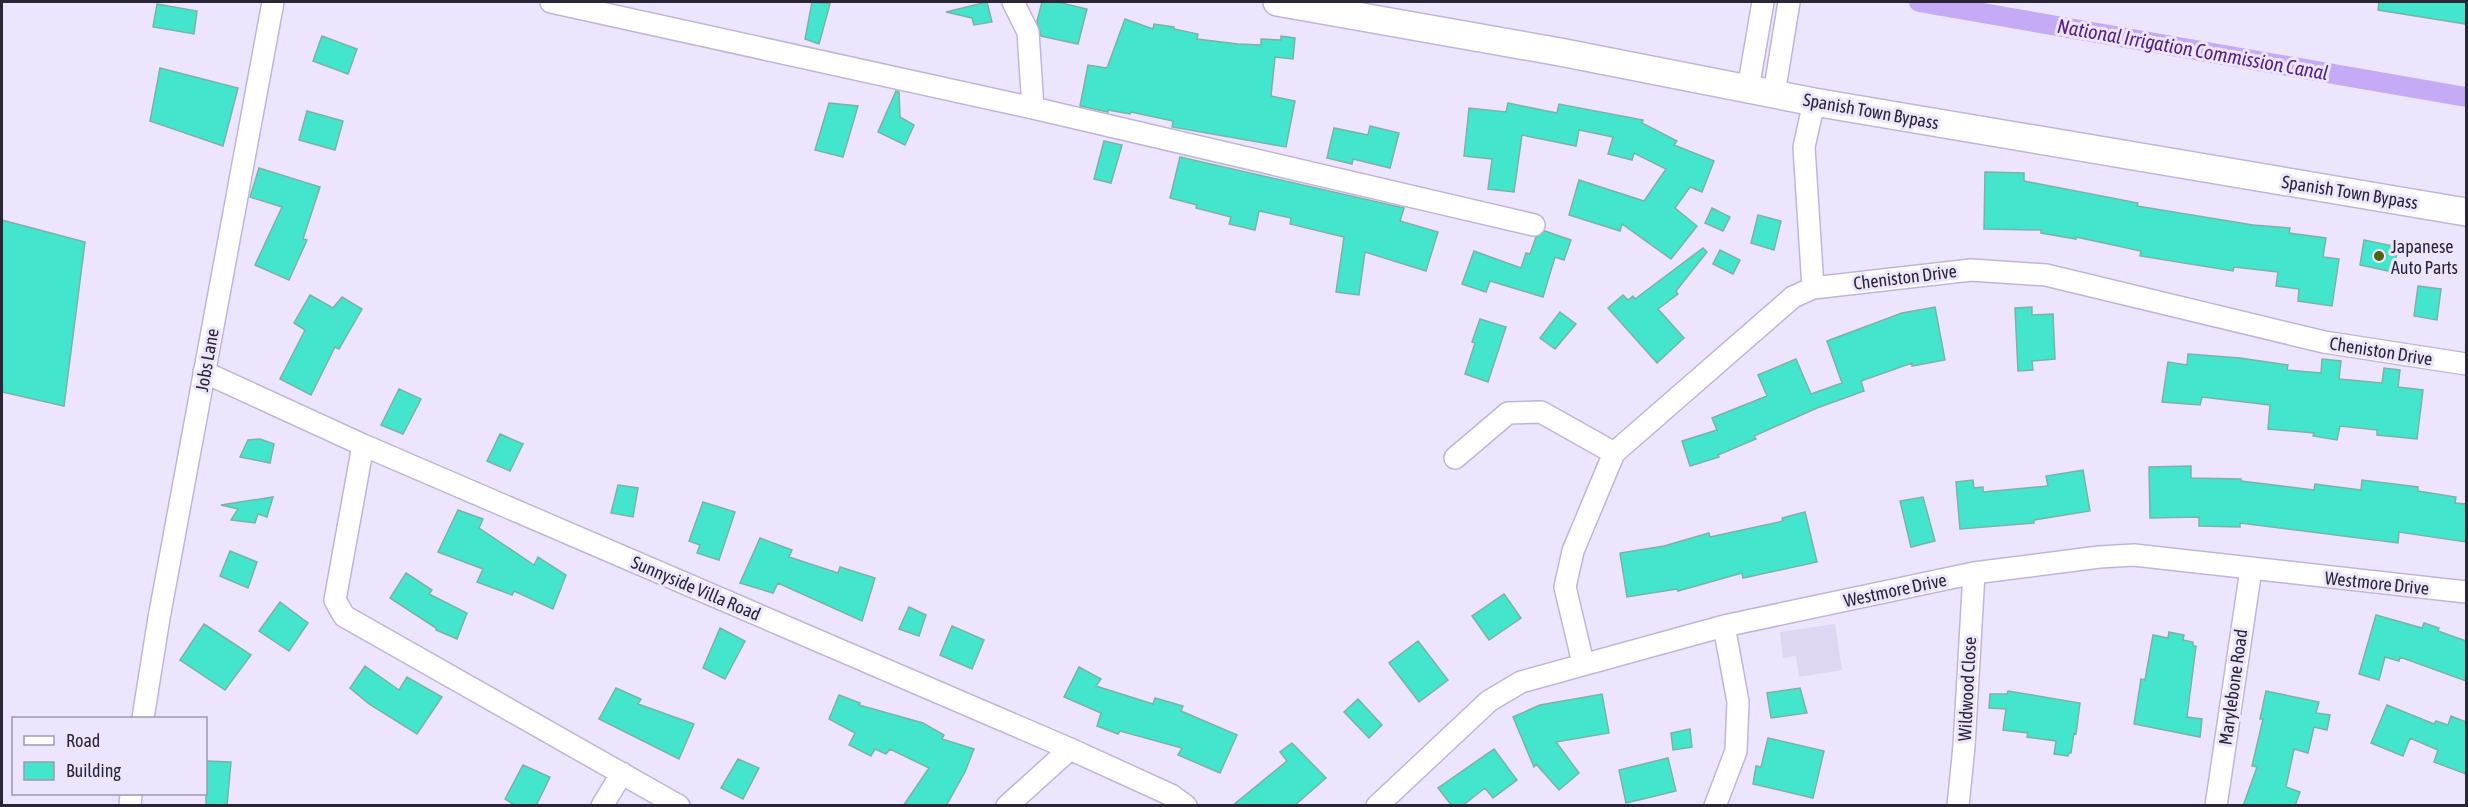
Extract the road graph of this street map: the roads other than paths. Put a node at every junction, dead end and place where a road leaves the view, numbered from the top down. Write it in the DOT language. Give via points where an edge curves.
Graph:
graph roads {
  1 [pos="273,2"];
  2 [pos="551,2"];
  3 [pos="1013,2"];
  4 [pos="1277,2"];
  5 [pos="1763,2"];
  6 [pos="1788,5"];
  7 [pos="1761,92"];
  8 [pos="1814,102"];
  9 [pos="1033,108"];
  10 [pos="2466,212"];
  11 [pos="1534,225"];
  12 [pos="1813,288"];
  13 [pos="2466,364"];
  14 [pos="204,372"];
  15 [pos="363,445"];
  16 [pos="1614,453"];
  17 [pos="1455,458"];
  18 [pos="2251,569"];
  19 [pos="1974,573"];
  20 [pos="2466,592"];
  21 [pos="1724,626"];
  22 [pos="1583,663"];
  23 [pos="143,717"];
  24 [pos="1070,749"];
  25 [pos="622,773"];
  26 [pos="602,806"];
  27 [pos="679,806"];
  28 [pos="1007,806"];
  29 [pos="1186,806"];
  30 [pos="1377,806"];
  31 [pos="1714,806"];
  32 [pos="1958,806"];
  33 [pos="2216,806"];
  1 -- 14 [label="street, Jobs Lane"];
  2 -- 9 [label="street"];
  3 -- 9 [label="street" via="1029,32"];
  4 -- 7 [label="main road, Spanish Town Bypass"];
  5 -- 7 [label="street"];
  6 -- 7 [label="street"];
  7 -- 8 [label="main road, Spanish Town Bypass"];
  8 -- 10 [label="main road, Spanish Town Bypass"];
  8 -- 12 [label="street" via="1804,147"];
  9 -- 11 [label="street"];
  12 -- 13 [label="street, Cheniston Drive" via="1971,270 2046,275 2324,342"];
  12 -- 16 [label="street, Cheniston Drive" via="1793,297"];
  14 -- 15 [label="street, Sunnyside Villa Road"];
  14 -- 23 [label="street, Jobs Lane"];
  15 -- 24 [label="street, Sunnyside Villa Road"];
  15 -- 25 [label="street" via="335,600 344,616"];
  16 -- 17 [label="street" via="1541,412 1508,413"];
  16 -- 22 [label="street, Cheniston Drive" via="1573,551 1565,587"];
  18 -- 19 [label="street, Westmore Drive" via="2134,555"];
  18 -- 20 [label="street, Westmore Drive"];
  18 -- 33 [label="street, Marylebone Road"];
  19 -- 21 [label="street, Westmore Drive"];
  19 -- 32 [label="street, Wildwood Close"];
  21 -- 22 [label="street, Westmore Drive"];
  21 -- 31 [label="street" via="1738,702 1736,751"];
  22 -- 30 [label="street, Westmore Drive" via="1521,682 1489,701"];
  24 -- 28 [label="street"];
  24 -- 29 [label="street, Sunnyside Villa Road" via="1171,795"];
  25 -- 26 [label="street"];
  25 -- 27 [label="street"];
}
